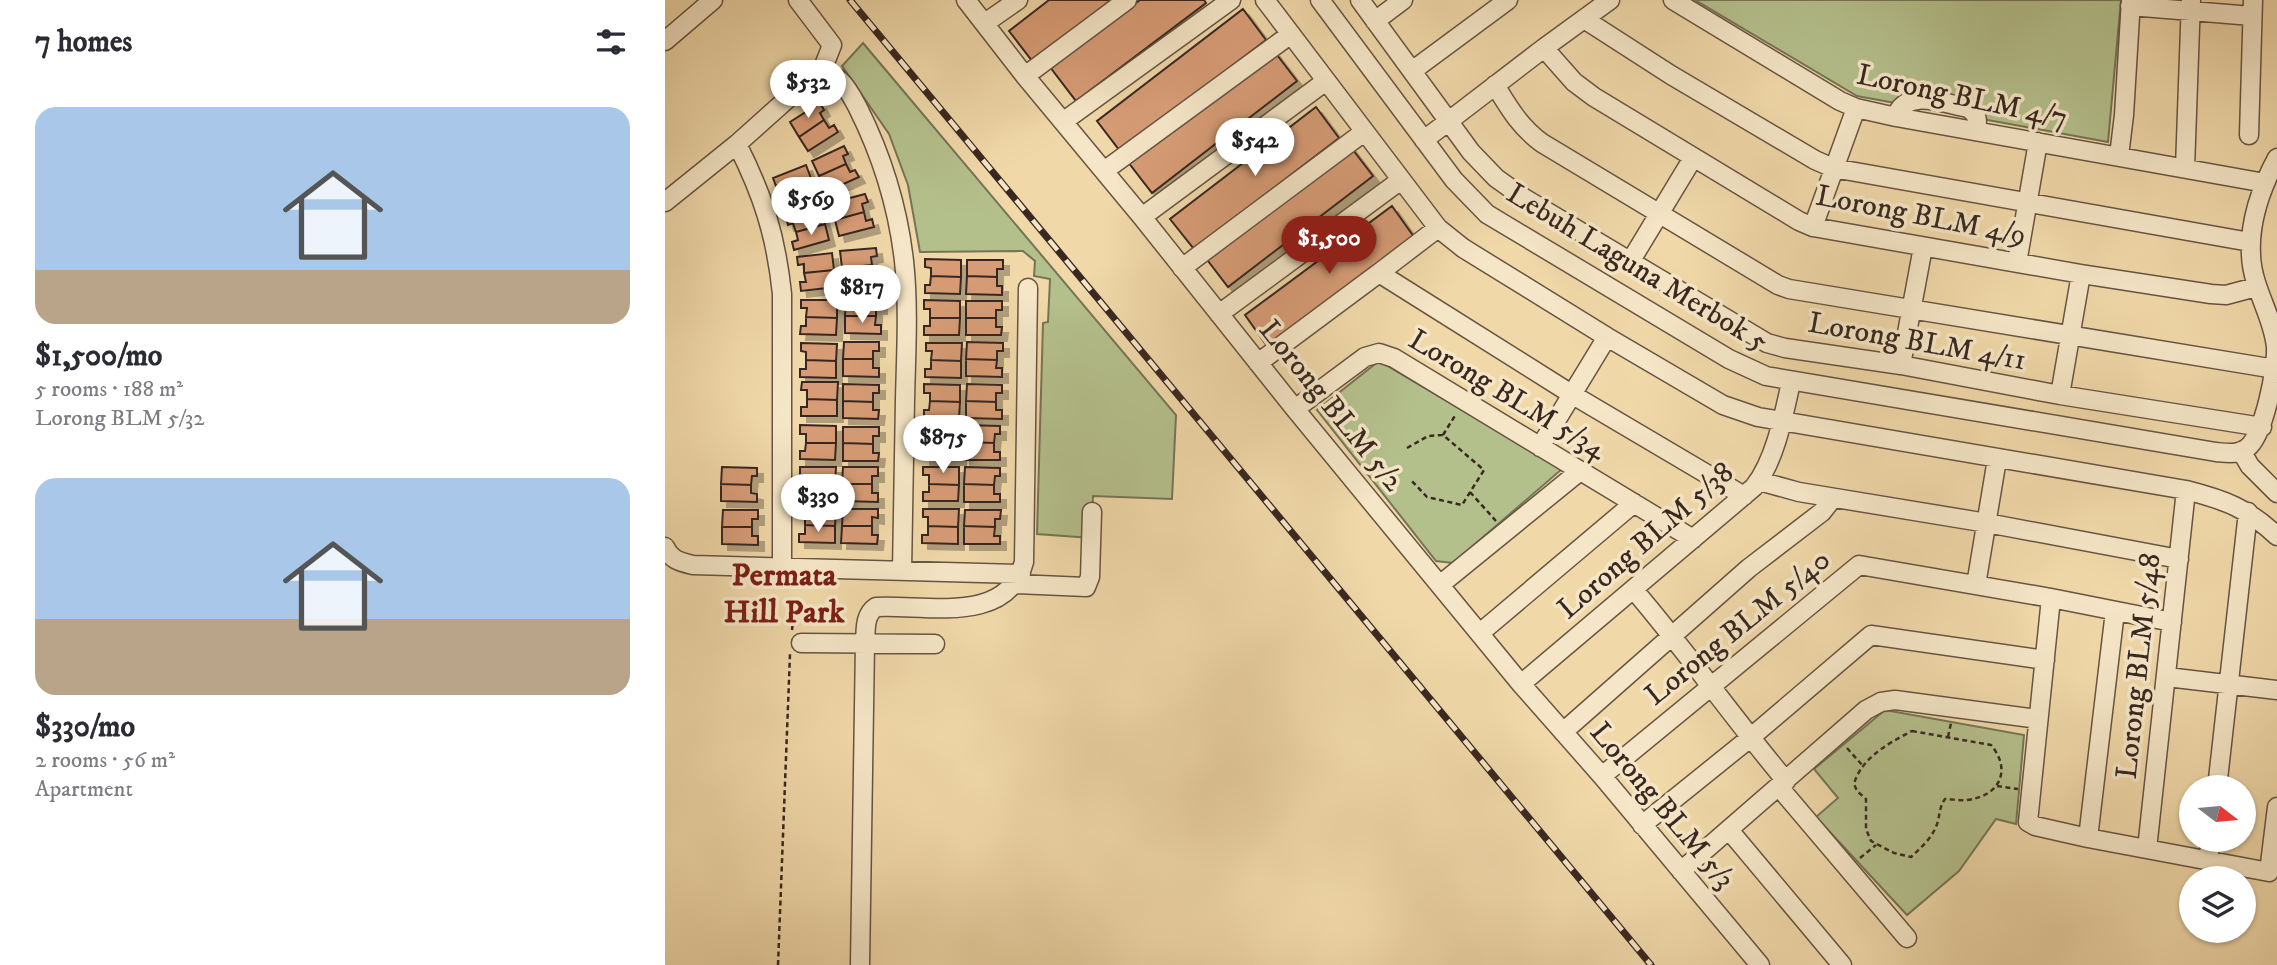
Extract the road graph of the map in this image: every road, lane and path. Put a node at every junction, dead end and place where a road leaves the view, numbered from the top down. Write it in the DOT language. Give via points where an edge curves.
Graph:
graph roads {
  1 [pos="713,0"];
  2 [pos="798,0"];
  3 [pos="966,0"];
  4 [pos="1017,0"];
  5 [pos="1127,0"];
  6 [pos="1231,0"];
  7 [pos="1265,0"];
  8 [pos="1320,0"];
  9 [pos="1360,0"];
  10 [pos="1403,0"];
  11 [pos="1508,0"];
  12 [pos="1610,0"];
  13 [pos="1673,0"];
  14 [pos="2131,3"];
  15 [pos="2191,6"];
  16 [pos="2253,8"];
  17 [pos="1584,19"];
  18 [pos="1375,21"];
  19 [pos="985,23"];
  20 [pos="1291,34"];
  21 [pos="665,41"];
  22 [pos="1544,48"];
  23 [pos="1412,71"];
  24 [pos="821,73"];
  25 [pos="1025,76"];
  26 [pos="1326,81"];
  27 [pos="1495,85"];
  28 [pos="1856,107"];
  29 [pos="1063,121"];
  30 [pos="1449,121"];
  31 [pos="1364,132"];
  32 [pos="2249,135"];
  33 [pos="1424,140"];
  34 [pos="2038,142"];
  35 [pos="737,144"];
  36 [pos="2119,156"];
  37 [pos="1693,158"];
  38 [pos="2277,158"];
  39 [pos="1833,168"];
  40 [pos="2185,168"];
  41 [pos="1104,171"];
  42 [pos="1401,180"];
  43 [pos="2265,183"];
  44 [pos="665,202"];
  45 [pos="2027,204"];
  46 [pos="1660,212"];
  47 [pos="1142,217"];
  48 [pos="1813,227"];
  49 [pos="1438,228"];
  50 [pos="2251,242"];
  51 [pos="1923,247"];
  52 [pos="1630,262"];
  53 [pos="2017,263"];
  54 [pos="1182,268"];
  55 [pos="1379,273"];
  56 [pos="2081,274"];
  57 [pos="2256,287"];
  58 [pos="1028,289"];
  59 [pos="1912,310"];
  60 [pos="1219,314"];
  61 [pos="2070,335"];
  62 [pos="1608,337"];
  63 [pos="1258,363"];
  64 [pos="1901,365"];
  65 [pos="2275,369"];
  66 [pos="1791,382"];
  67 [pos="1573,395"];
  68 [pos="2060,395"];
  69 [pos="1465,401"];
  70 [pos="1295,409"];
  71 [pos="1782,421"];
  72 [pos="2262,427"];
  73 [pos="1443,435"];
  74 [pos="1541,447"];
  75 [pos="1407,448"];
  76 [pos="2241,451"];
  77 [pos="1997,459"];
  78 [pos="1580,471"];
  79 [pos="1410,479"];
  80 [pos="1759,481"];
  81 [pos="2186,490"];
  82 [pos="1470,492"];
  83 [pos="2277,493"];
  84 [pos="1744,496"];
  85 [pos="1833,498"];
  86 [pos="1635,503"];
  87 [pos="1092,512"];
  88 [pos="2248,512"];
  89 [pos="1987,523"];
  90 [pos="1506,532"];
  91 [pos="2277,536"];
  92 [pos="1693,539"];
  93 [pos="665,547"];
  94 [pos="2179,559"];
  95 [pos="782,568"];
  96 [pos="902,571"];
  97 [pos="1018,579"];
  98 [pos="1441,584"];
  99 [pos="1976,585"];
  100 [pos="1634,590"];
  101 [pos="2051,598"];
  102 [pos="795,601"];
  103 [pos="2115,611"];
  104 [pos="2172,622"];
  105 [pos="1480,633"];
  106 [pos="1671,635"];
  107 [pos="865,643"];
  108 [pos="794,644"];
  109 [pos="935,644"];
  110 [pos="2045,660"];
  111 [pos="2167,677"];
  112 [pos="1521,684"];
  113 [pos="2229,685"];
  114 [pos="1711,686"];
  115 [pos="2277,690"];
  116 [pos="2038,719"];
  117 [pos="1563,732"];
  118 [pos="1836,736"];
  119 [pos="1750,738"];
  120 [pos="1863,766"];
  121 [pos="2219,775"];
  122 [pos="1602,776"];
  123 [pos="1783,784"];
  124 [pos="1997,786"];
  125 [pos="2030,790"];
  126 [pos="2277,807"];
  127 [pos="1642,825"];
  128 [pos="1729,830"];
  129 [pos="2088,838"];
  130 [pos="1876,845"];
  131 [pos="2147,849"];
  132 [pos="2210,852"];
  133 [pos="2209,860"];
  134 [pos="1847,869"];
  135 [pos="1681,871"];
  136 [pos="1907,938"];
  137 [pos="778,965"];
  138 [pos="860,965"];
  139 [pos="1760,965"];
  140 [pos="1842,965"];
  1 -- 21 [label="street"];
  2 -- 24 [label="street" via="832,45"];
  3 -- 19 [label="street, Lorong BLM 5/2"];
  4 -- 19 [label="street"];
  5 -- 25 [label="street"];
  6 -- 29 [label="street"];
  7 -- 20 [label="street"];
  8 -- 33 [label="street, Lebuh Laguna Merbok 5"];
  9 -- 18 [label="street, Lorong BLM 4/11"];
  10 -- 18 [label="street"];
  11 -- 23 [label="street"];
  12 -- 17 [label="street"];
  13 -- 28 [label="street, Lorong BLM 4/7"];
  14 -- 15 [label="street"];
  14 -- 36 [label="street"];
  15 -- 16 [label="street"];
  15 -- 40 [label="street"];
  16 -- 32 [label="street"];
  17 -- 22 [label="street"];
  17 -- 39 [label="street"];
  18 -- 23 [label="street, Lorong BLM 4/11"];
  19 -- 25 [label="street, Lorong BLM 5/2"];
  20 -- 26 [label="street"];
  20 -- 41 [label="street"];
  22 -- 27 [label="street"];
  22 -- 37 [label="street, Lorong BLM 4/9" via="1594,97"];
  23 -- 30 [label="street, Lorong BLM 4/11"];
  24 -- 35 [label="street"];
  24 -- 96 [label="street" via="842,82 862,115 899,223 906,325"];
  25 -- 29 [label="street, Lorong BLM 5/2"];
  26 -- 31 [label="street"];
  26 -- 47 [label="street"];
  27 -- 30 [label="street"];
  27 -- 46 [label="street" via="1527,132"];
  28 -- 34 [label="street, Lorong BLM 4/7"];
  28 -- 39 [label="street"];
  29 -- 41 [label="street, Lorong BLM 5/2"];
  30 -- 33 [label="street"];
  30 -- 52 [label="street, Lorong BLM 4/11" via="1496,178"];
  31 -- 42 [label="street"];
  31 -- 54 [label="street"];
  33 -- 66 [label="street, Lebuh Laguna Merbok 5" via="1487,214 1729,359"];
  34 -- 36 [label="street, Lorong BLM 4/7"];
  34 -- 45 [label="street"];
  35 -- 44 [label="street"];
  35 -- 95 [label="street" via="756,182 779,261 784,350"];
  36 -- 40 [label="street, Lorong BLM 4/7"];
  37 -- 46 [label="street"];
  37 -- 48 [label="street, Lorong BLM 4/9"];
  38 -- 43 [label="street"];
  39 -- 45 [label="street"];
  39 -- 48 [label="street"];
  40 -- 43 [label="street, Lorong BLM 4/7"];
  41 -- 47 [label="street, Lorong BLM 5/2"];
  42 -- 49 [label="street"];
  42 -- 60 [label="street"];
  43 -- 50 [label="street"];
  45 -- 50 [label="street"];
  45 -- 53 [label="street"];
  46 -- 52 [label="street"];
  46 -- 59 [label="street" via="1778,285"];
  47 -- 54 [label="street, Lorong BLM 5/2"];
  48 -- 51 [label="street, Lorong BLM 4/9"];
  49 -- 55 [label="street"];
  49 -- 62 [label="street"];
  50 -- 57 [label="street"];
  51 -- 53 [label="street, Lorong BLM 4/9"];
  51 -- 59 [label="street"];
  52 -- 64 [label="street, Lorong BLM 4/11" via="1767,343"];
  53 -- 56 [label="street, Lorong BLM 4/9"];
  54 -- 60 [label="street, Lorong BLM 5/2"];
  55 -- 63 [label="street"];
  55 -- 67 [label="street"];
  56 -- 57 [label="street, Lorong BLM 4/9" via="2211,294"];
  56 -- 61 [label="street"];
  57 -- 65 [label="street" via="2277,348"];
  58 -- 97 [label="street" via="1024,562"];
  59 -- 61 [label="street"];
  59 -- 64 [label="street"];
  60 -- 63 [label="street, Lorong BLM 5/2"];
  61 -- 65 [label="street"];
  61 -- 68 [label="street"];
  62 -- 67 [label="street"];
  62 -- 71 [label="street" via="1723,405"];
  63 -- 70 [label="street, Lorong BLM 5/2"];
  64 -- 68 [label="street, Lorong BLM 4/11"];
  65 -- 72 [label="street"];
  66 -- 71 [label="street, Lorong BLM 5/38"];
  66 -- 76 [label="street, Lebuh Laguna Merbok 5" via="2203,450"];
  67 -- 74 [label="street"];
  67 -- 84 [label="street"];
  68 -- 72 [label="street, Lorong BLM 4/11"];
  69 -- 70 [label="street, Lorong BLM 5/34" via="1379,353 1365,357"];
  69 -- 73 [label="path"];
  69 -- 74 [label="street, Lorong BLM 5/34"];
  70 -- 98 [label="street, Lorong BLM 5/2"];
  71 -- 77 [label="street"];
  71 -- 80 [label="street, Lorong BLM 5/38"];
  72 -- 76 [label="street" via="2258,438"];
  73 -- 75 [label="path" via="1428,436"];
  73 -- 82 [label="path" via="1484,470"];
  74 -- 78 [label="street, Lorong BLM 5/34"];
  76 -- 83 [label="street"];
  77 -- 81 [label="street"];
  77 -- 89 [label="street"];
  78 -- 86 [label="street, Lorong BLM 5/34"];
  78 -- 90 [label="street"];
  79 -- 82 [label="path" via="1427,496 1462,505"];
  80 -- 84 [label="street, Lorong BLM 5/38"];
  80 -- 85 [label="street"];
  81 -- 88 [label="street"];
  81 -- 94 [label="street, Lorong BLM 5/48"];
  82 -- 90 [label="path"];
  84 -- 92 [label="street, Lorong BLM 5/38"];
  85 -- 89 [label="street"];
  85 -- 106 [label="street" via="1822,512"];
  86 -- 92 [label="street, Lorong BLM 5/34"];
  86 -- 105 [label="street"];
  87 -- 97 [label="street" via="1086,587"];
  88 -- 91 [label="street"];
  88 -- 113 [label="street"];
  89 -- 94 [label="street"];
  89 -- 99 [label="street"];
  90 -- 98 [label="street"];
  92 -- 100 [label="street, Lorong BLM 5/38"];
  93 -- 95 [label="street" via="677,562 693,565"];
  94 -- 104 [label="street, Lorong BLM 5/48"];
  95 -- 96 [label="street"];
  96 -- 97 [label="street"];
  97 -- 107 [label="street" via="1001,596 979,606 876,607 867,617"];
  98 -- 105 [label="street, Lorong BLM 5/2"];
  99 -- 101 [label="street, Lorong BLM 5/40"];
  99 -- 114 [label="street, Lorong BLM 5/40" via="1859,565"];
  100 -- 106 [label="street"];
  100 -- 112 [label="street, Lorong BLM 5/38"];
  101 -- 103 [label="street, Lorong BLM 5/40"];
  101 -- 110 [label="street"];
  102 -- 108 [label="path"];
  103 -- 104 [label="street, Lorong BLM 5/40"];
  103 -- 129 [label="street"];
  104 -- 111 [label="street, Lorong BLM 5/48"];
  105 -- 112 [label="street, Lorong BLM 5/2"];
  106 -- 114 [label="street"];
  106 -- 117 [label="street"];
  107 -- 108 [label="street"];
  107 -- 109 [label="street"];
  107 -- 138 [label="street"];
  108 -- 137 [label="path"];
  110 -- 116 [label="street"];
  110 -- 119 [label="street" via="1871,635"];
  111 -- 113 [label="street"];
  111 -- 131 [label="street, Lorong BLM 5/48"];
  112 -- 117 [label="street, Lorong BLM 5/3"];
  113 -- 115 [label="street"];
  113 -- 121 [label="street"];
  114 -- 119 [label="street"];
  114 -- 122 [label="street, Lorong BLM 5/40"];
  116 -- 118 [label="street" via="1895,700 1866,710"];
  116 -- 125 [label="street"];
  117 -- 122 [label="street, Lorong BLM 5/3"];
  118 -- 120 [label="path"];
  118 -- 123 [label="street"];
  119 -- 123 [label="street"];
  119 -- 127 [label="street"];
  120 -- 124 [label="path" via="1897,739 1912,732 1924,733 1990,745 1999,755 2002,773"];
  120 -- 130 [label="path" via="1854,784 1866,799 1866,829"];
  122 -- 127 [label="street, Lorong BLM 5/3"];
  123 -- 128 [label="street"];
  123 -- 134 [label="street"];
  124 -- 125 [label="path"];
  124 -- 130 [label="path" via="1967,800 1945,799 1927,842 1911,857"];
  125 -- 129 [label="street" via="2028,822"];
  126 -- 133 [label="street" via="2269,872"];
  127 -- 135 [label="street, Lorong BLM 5/3"];
  128 -- 135 [label="street"];
  128 -- 140 [label="street"];
  129 -- 131 [label="street"];
  130 -- 134 [label="path"];
  131 -- 133 [label="street"];
  132 -- 133 [label="street"];
  134 -- 136 [label="street"];
  135 -- 139 [label="street, Lorong BLM 5/3"];
}
